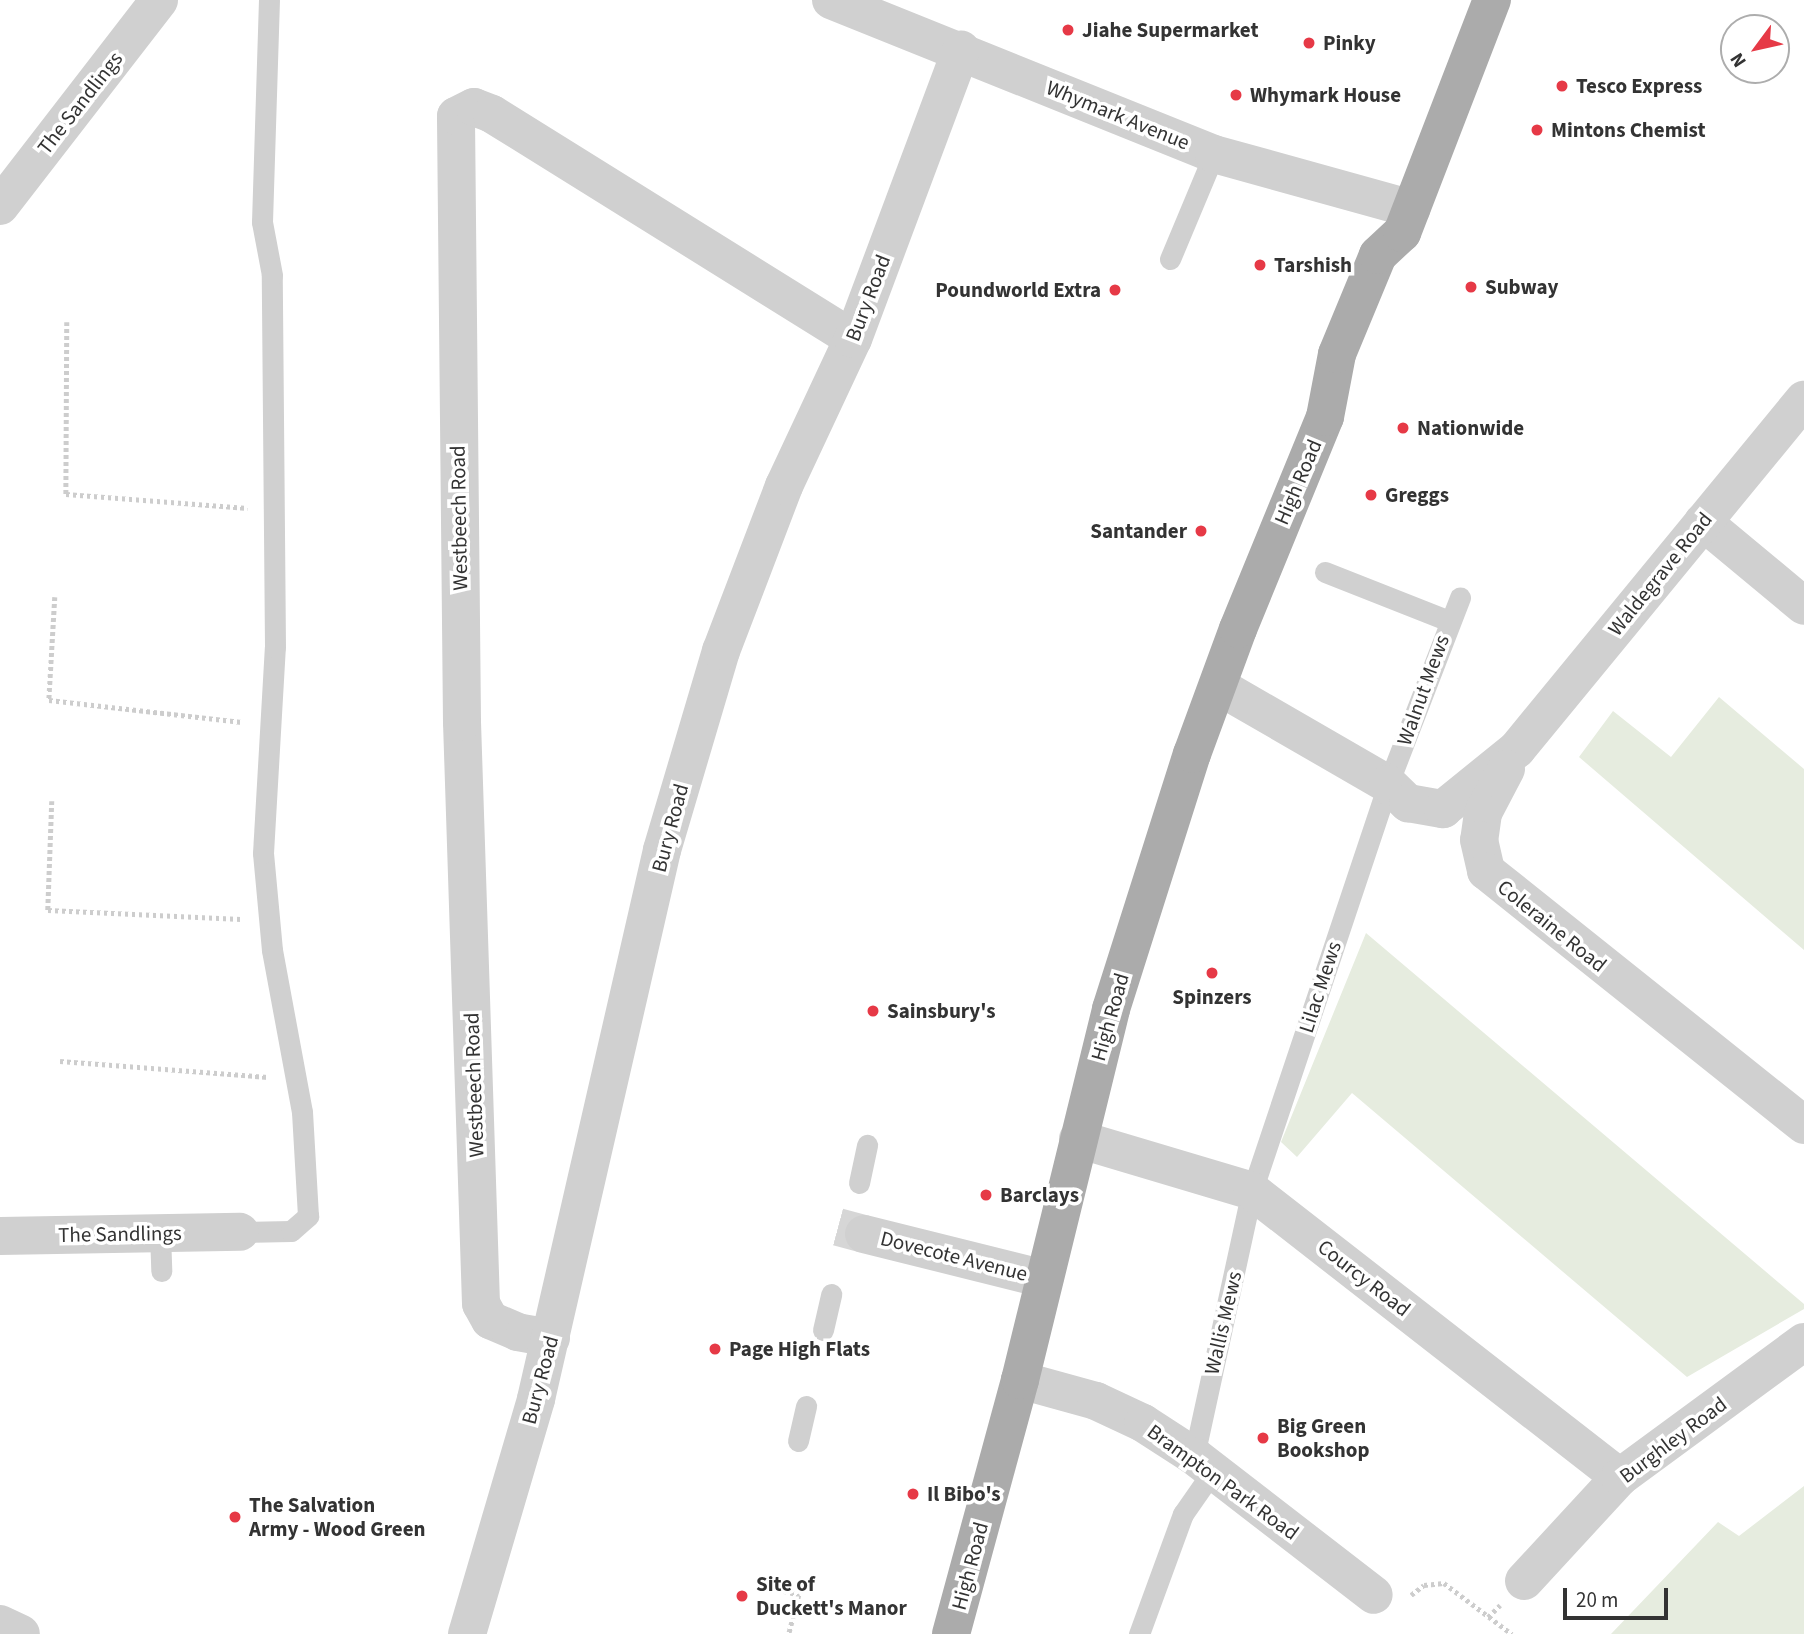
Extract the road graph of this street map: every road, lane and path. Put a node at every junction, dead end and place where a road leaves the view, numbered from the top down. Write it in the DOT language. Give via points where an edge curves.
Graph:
graph roads {
  1 [pos="159,0"];
  2 [pos="269,0"];
  3 [pos="831,0"];
  4 [pos="1494,1"];
  5 [pos="961,50"];
  6 [pos="1214,154"];
  7 [pos="0,206"];
  8 [pos="1407,221"];
  9 [pos="1170,259"];
  10 [pos="67,322"];
  11 [pos="853,339"];
  12 [pos="1804,400"];
  13 [pos="273,510"];
  14 [pos="1703,522"];
  15 [pos="1325,572"];
  16 [pos="55,597"];
  17 [pos="1460,597"];
  18 [pos="1804,606"];
  19 [pos="1443,618"];
  20 [pos="1218,687"];
  21 [pos="271,726"];
  22 [pos="1517,749"];
  23 [pos="1388,784"];
  24 [pos="52,801"];
  25 [pos="270,921"];
  26 [pos="60,1062"];
  27 [pos="296,1079"];
  28 [pos="1804,1125"];
  29 [pos="1078,1139"];
  30 [pos="867,1145"];
  31 [pos="859,1183"];
  32 [pos="1252,1191"];
  33 [pos="240,1232"];
  34 [pos="160,1233"];
  35 [pos="864,1234"];
  36 [pos="0,1236"];
  37 [pos="161,1271"];
  38 [pos="1044,1279"];
  39 [pos="831,1294"];
  40 [pos="822,1330"];
  41 [pos="551,1338"];
  42 [pos="1804,1342"];
  43 [pos="1020,1380"];
  44 [pos="806,1406"];
  45 [pos="798,1441"];
  46 [pos="1203,1463"];
  47 [pos="1620,1477"];
  48 [pos="1524,1581"];
  49 [pos="1444,1583"];
  50 [pos="777,1589"];
  51 [pos="1374,1595"];
  52 [pos="0,1623"];
  53 [pos="23,1634"];
  54 [pos="35,1634"];
  55 [pos="467,1634"];
  56 [pos="789,1634"];
  57 [pos="951,1634"];
  58 [pos="1139,1634"];
  59 [pos="1512,1634"];
  1 -- 7 [label="street, The Sandlings"];
  2 -- 13 [label="lane" via="262,222 272,275"];
  3 -- 5 [label="street, Whymark Avenue"];
  4 -- 8 [label="main road, High Road"];
  5 -- 6 [label="street, Whymark Avenue"];
  5 -- 11 [label="street, Bury Road"];
  6 -- 8 [label="street, Whymark Avenue"];
  6 -- 9 [label="lane"];
  8 -- 20 [label="main road, High Road" via="1378,255 1337,354 1325,417"];
  10 -- 13 [label="path" via="65,494"];
  11 -- 41 [label="street, Bury Road" via="783,486 717,664 662,850"];
  11 -- 41 [label="street, Westbeech Road" via="492,114 474,107 456,116 461,722 481,1304 489,1320"];
  12 -- 14 [label="street, Waldegrave Road"];
  13 -- 21 [label="lane"];
  14 -- 18 [label="street"];
  14 -- 22 [label="street, Waldegrave Road"];
  15 -- 19 [label="lane"];
  16 -- 21 [label="path" via="49,700"];
  17 -- 23 [label="lane, Walnut Mews"];
  20 -- 23 [label="street"];
  20 -- 29 [label="main road, High Road" via="1111,1009"];
  21 -- 25 [label="lane" via="263,853"];
  22 -- 23 [label="street" via="1470,792 1443,809 1408,803"];
  22 -- 28 [label="street, Coleraine Road" via="1483,813 1479,840 1486,872"];
  23 -- 32 [label="lane, Lilac Mews"];
  24 -- 25 [label="path" via="48,910"];
  25 -- 27 [label="lane"];
  26 -- 27 [label="path"];
  27 -- 33 [label="lane" via="308,1216 291,1231"];
  29 -- 32 [label="street, Courcy Road"];
  29 -- 38 [label="main road, High Road"];
  30 -- 31 [label="lane"];
  32 -- 46 [label="lane, Wallis Mews"];
  32 -- 47 [label="street, Courcy Road"];
  33 -- 34 [label="street, The Sandlings"];
  34 -- 36 [label="street, The Sandlings"];
  34 -- 37 [label="lane"];
  35 -- 38 [label="street, Dovecote Avenue"];
  38 -- 43 [label="main road, High Road"];
  39 -- 40 [label="lane"];
  41 -- 55 [label="street, Bury Road"];
  42 -- 47 [label="street, Burghley Road"];
  43 -- 46 [label="street, Brampton Park Road" via="1096,1401 1143,1423"];
  43 -- 57 [label="main road, High Road"];
  44 -- 45 [label="lane"];
  46 -- 51 [label="street, Brampton Park Road"];
  46 -- 58 [label="lane"];
  47 -- 48 [label="street, Burghley Road"];
  49 -- 59 [label="path"];
  50 -- 56 [label="path" via="799,1595"];
  52 -- 53 [label="street"];
  53 -- 54 [label="street"];
}
